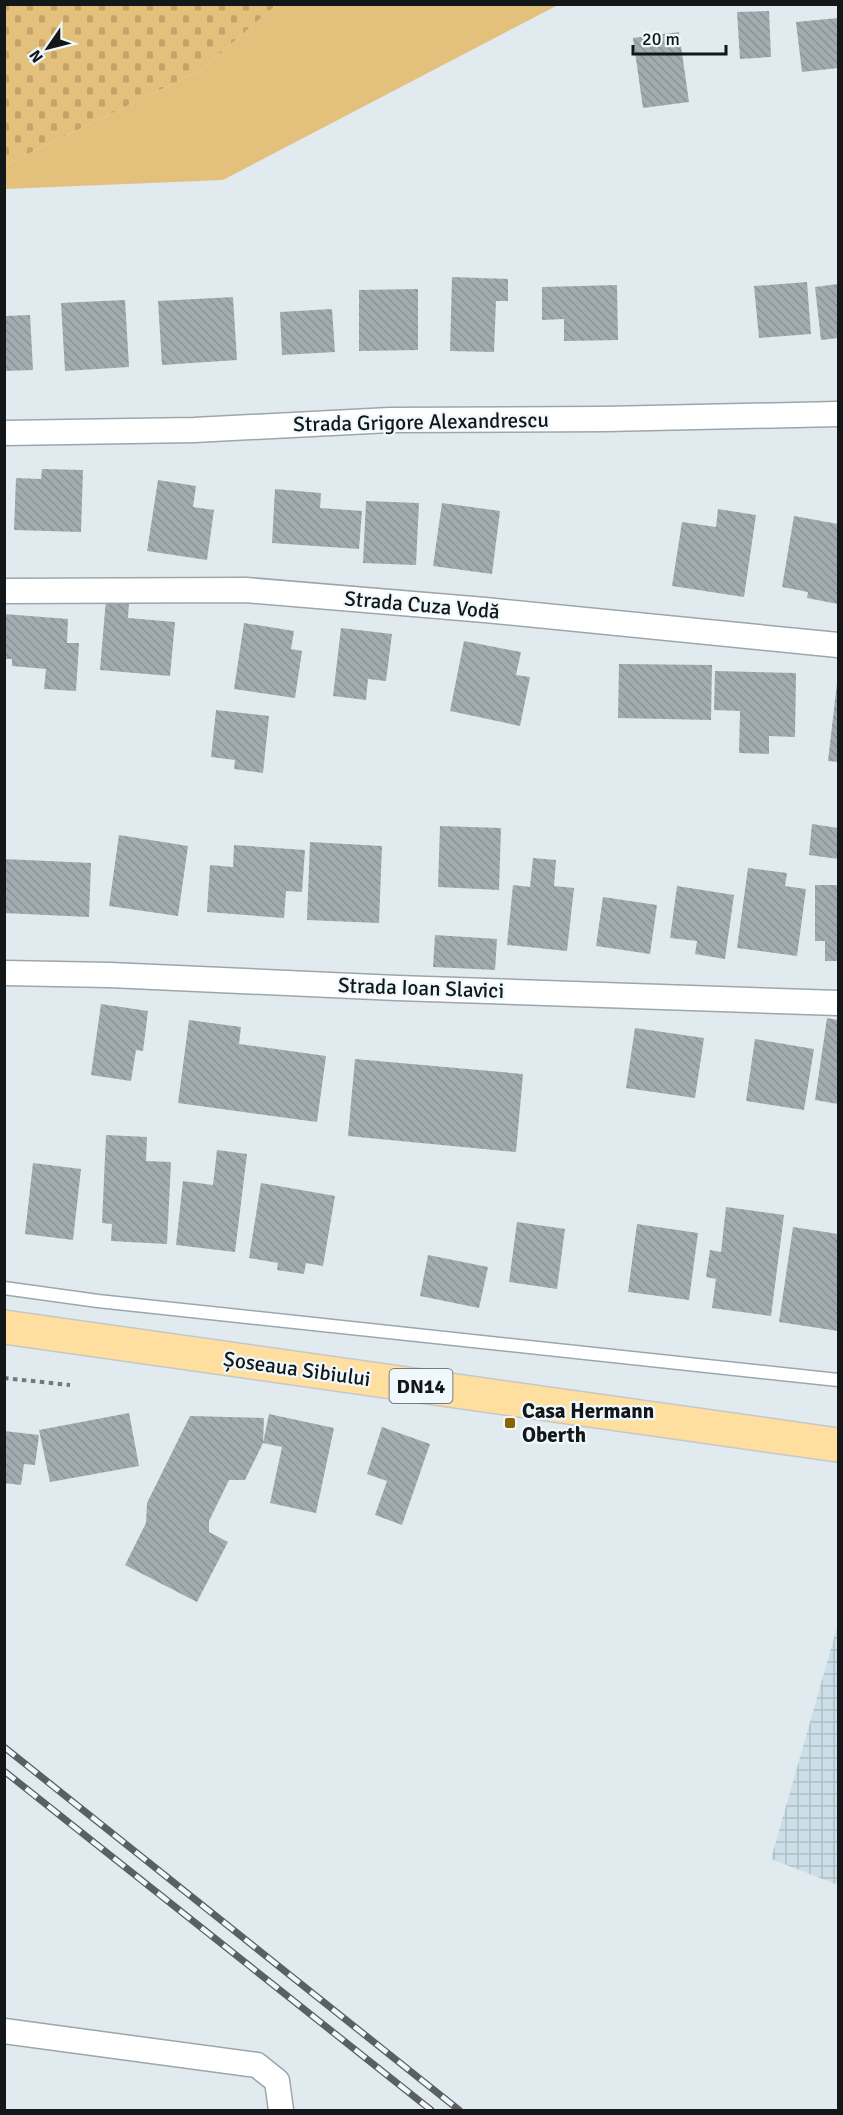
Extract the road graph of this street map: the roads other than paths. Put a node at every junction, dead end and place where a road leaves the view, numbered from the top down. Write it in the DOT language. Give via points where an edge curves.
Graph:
graph roads {
  1 [pos="838,414"];
  2 [pos="4,433"];
  3 [pos="4,591"];
  4 [pos="838,645"];
  5 [pos="4,973"];
  6 [pos="838,1003"];
  7 [pos="4,1288"];
  8 [pos="4,1327"];
  9 [pos="838,1380"];
  10 [pos="838,1445"];
  11 [pos="4,2031"];
  12 [pos="281,2110"];
  1 -- 2 [label="street, Strada Grigore Alexandrescu" via="390,420 195,430"];
  3 -- 4 [label="street, Strada Cuza Vodă" via="246,590"];
  5 -- 6 [label="street, Strada Ioan Slavici"];
  7 -- 9 [label="lane" via="110,1303"];
  8 -- 10 [label="main road, Șoseaua Sibiului / DN14"];
  11 -- 12 [label="street" via="257,2065 278,2081"];
}
